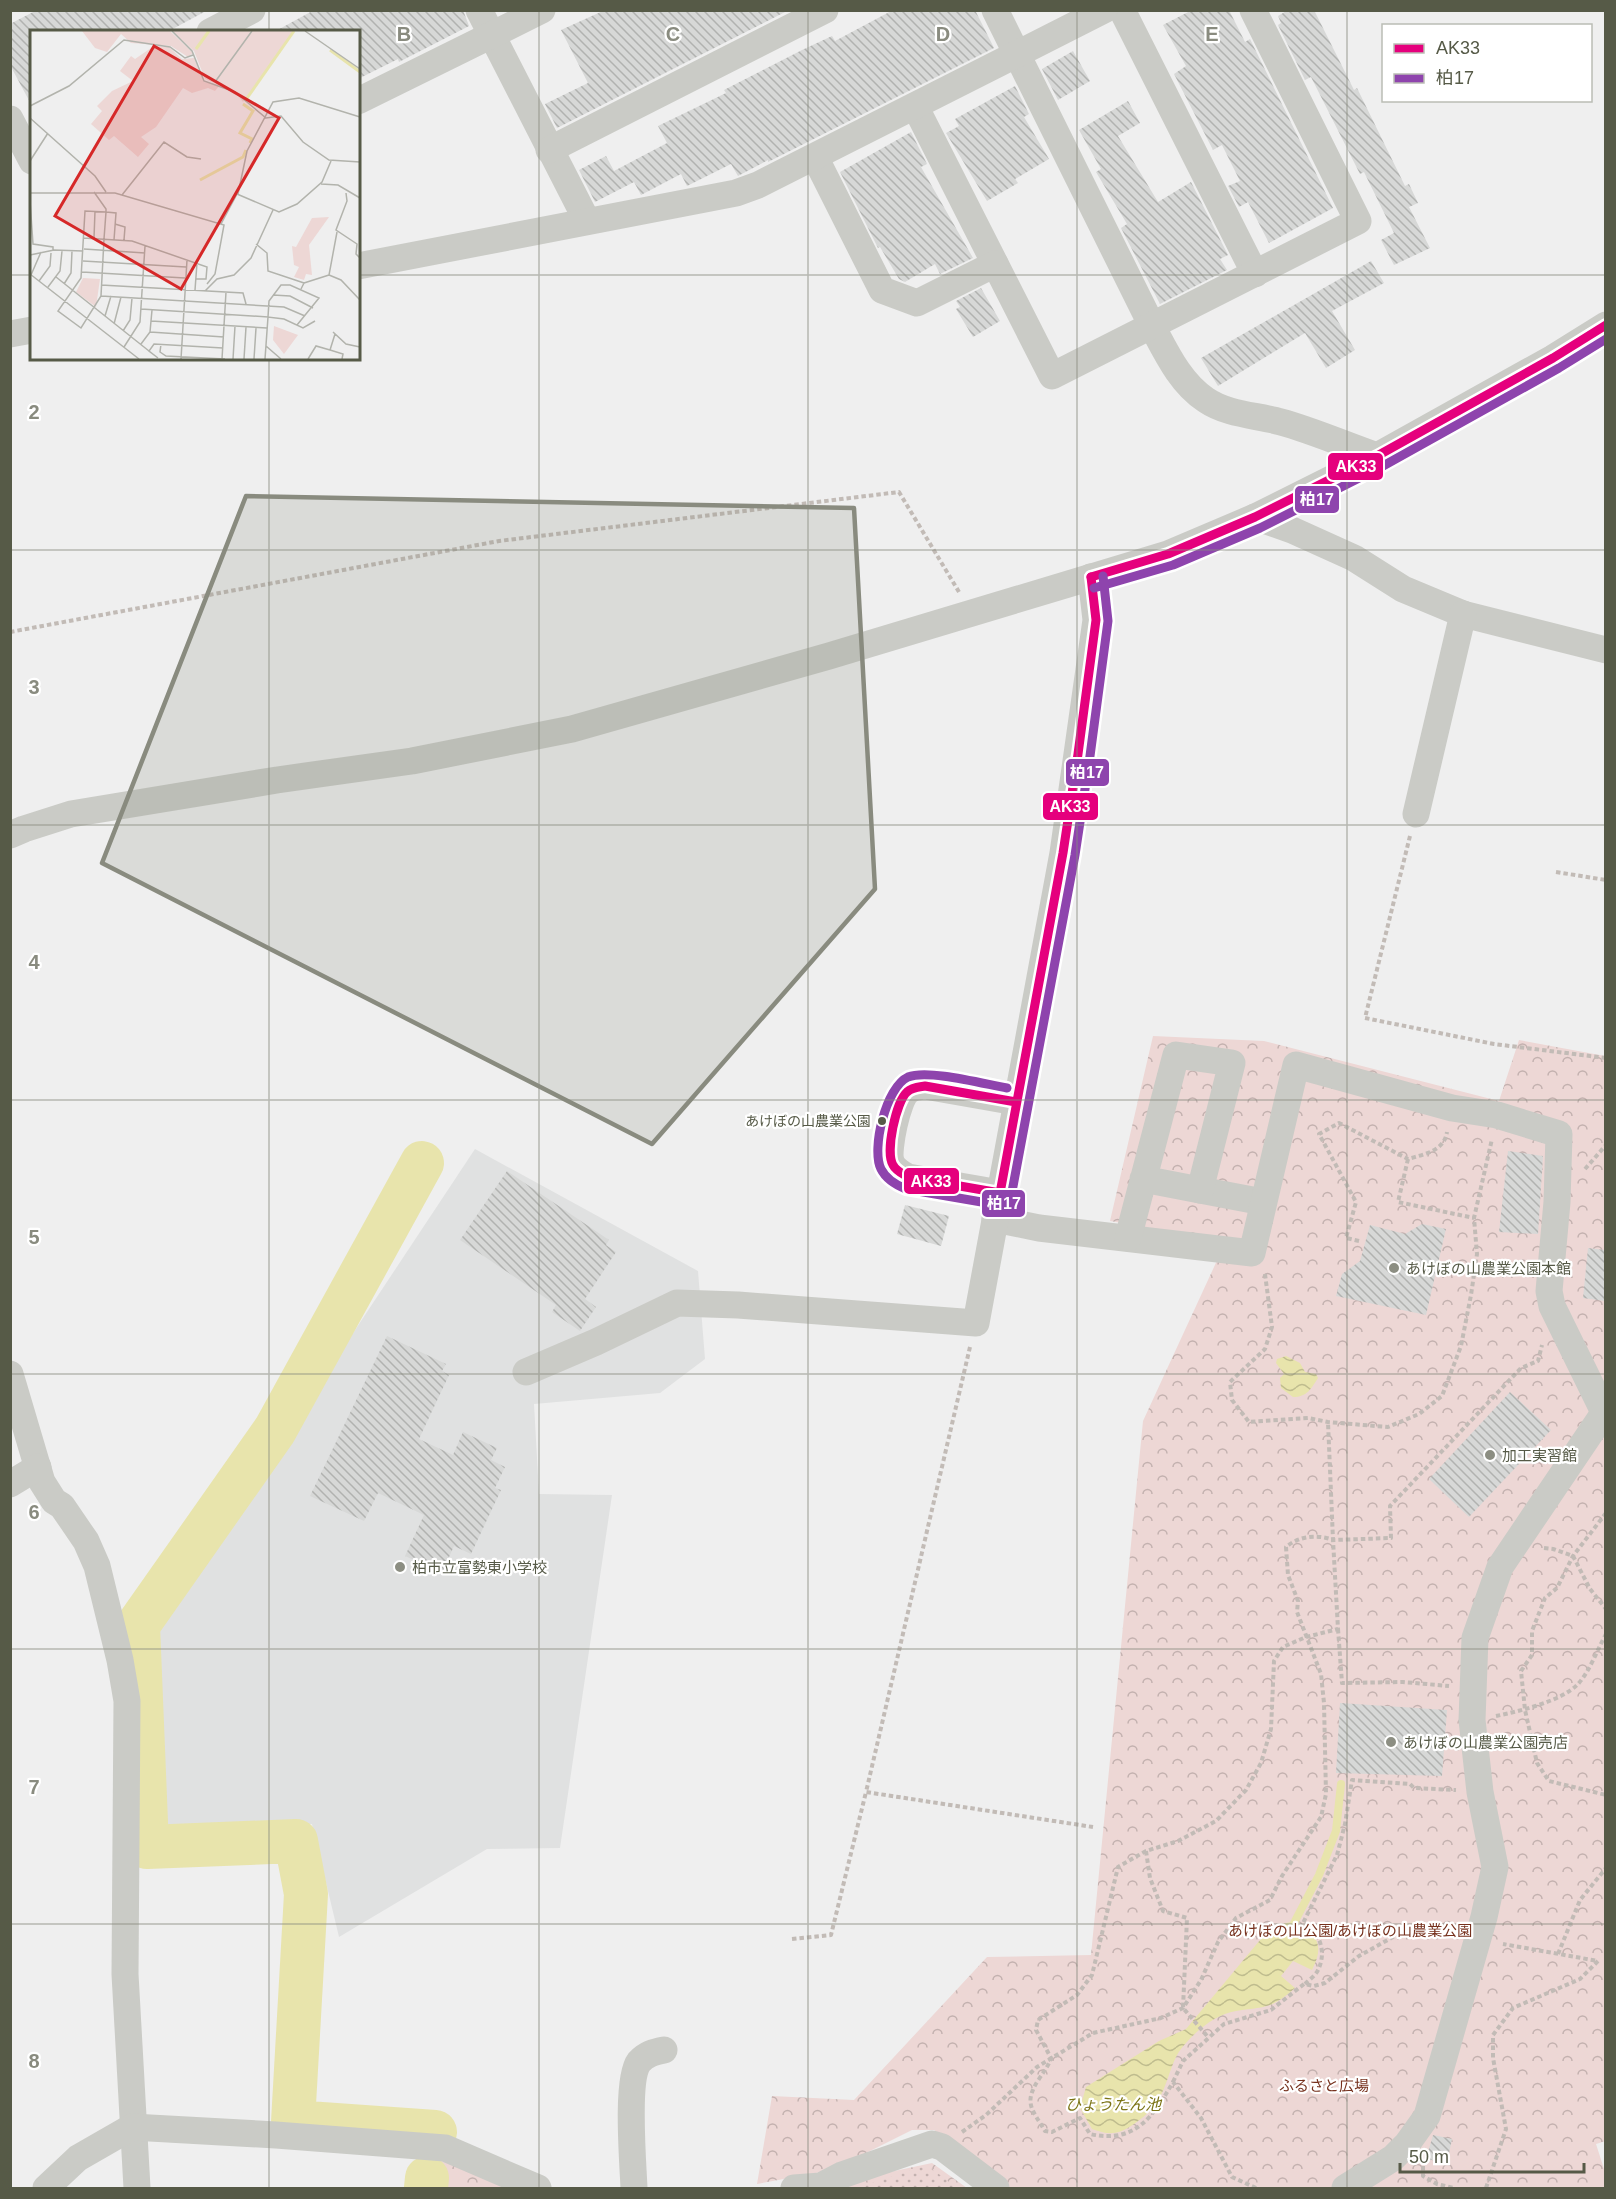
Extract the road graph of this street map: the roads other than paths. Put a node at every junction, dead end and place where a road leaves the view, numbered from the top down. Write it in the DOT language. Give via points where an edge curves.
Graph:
graph roads {
  1 [pos="252,10"];
  2 [pos="479,10"];
  3 [pos="542,10"];
  4 [pos="825,10"];
  5 [pos="995,10"];
  6 [pos="1104,10"];
  7 [pos="1122,10"];
  8 [pos="1253,10"];
  9 [pos="214,30"];
  10 [pos="492,36"];
  11 [pos="1017,55"];
  12 [pos="360,100"];
  13 [pos="915,106"];
  14 [pos="19,122"];
  15 [pos="549,150"];
  16 [pos="30,155"];
  17 [pos="815,157"];
  18 [pos="587,221"];
  19 [pos="995,264"];
  20 [pos="360,266"];
  21 [pos="1255,274"];
  22 [pos="1605,325"];
  23 [pos="1152,326"];
  24 [pos="30,330"];
  25 [pos="10,334"];
  26 [pos="1377,456"];
  27 [pos="1254,517"];
  28 [pos="1091,577"];
  29 [pos="1463,614"];
  30 [pos="1605,650"];
  31 [pos="1416,814"];
  32 [pos="10,835"];
  33 [pos="1016,1102"];
  34 [pos="1143,1179"];
  35 [pos="1200,1190"];
  36 [pos="1000,1193"];
  37 [pos="1263,1202"];
  38 [pos="995,1220"];
  39 [pos="1128,1238"];
  40 [pos="526,1372"];
  41 [pos="10,1374"];
  42 [pos="1605,1411"];
  43 [pos="38,1467"];
  44 [pos="10,1484"];
  45 [pos="664,2050"];
  46 [pos="132,2127"];
  47 [pos="821,2187"];
  48 [pos="46,2188"];
  49 [pos="136,2188"];
  50 [pos="538,2188"];
  51 [pos="634,2188"];
  52 [pos="794,2188"];
  53 [pos="996,2188"];
  54 [pos="1345,2188"];
  1 -- 9 [label="street"];
  2 -- 10 [label="street"];
  3 -- 10 [label="street"];
  4 -- 15 [label="street"];
  5 -- 11 [label="street"];
  6 -- 11 [label="street"];
  7 -- 21 [label="street"];
  8 -- 21 [label="street" via="1358,221"];
  10 -- 12 [label="street"];
  10 -- 15 [label="street"];
  11 -- 13 [label="street"];
  11 -- 23 [label="street"];
  13 -- 17 [label="street"];
  13 -- 19 [label="street"];
  14 -- 16 [label="street"];
  15 -- 18 [label="street"];
  17 -- 18 [label="street" via="736,193"];
  17 -- 19 [label="street" via="882,290 917,303"];
  18 -- 20 [label="street"];
  19 -- 23 [label="street" via="1052,376"];
  21 -- 23 [label="street"];
  22 -- 26 [label="street"];
  23 -- 26 [label="street" via="1190,388 1207,401"];
  24 -- 25 [label="street"];
  26 -- 27 [label="street"];
  27 -- 28 [label="street" via="1168,554"];
  27 -- 29 [label="street" via="1354,558 1404,589"];
  28 -- 32 [label="street" via="572,729 412,761 71,814"];
  28 -- 33 [label="street" via="1096,620 1079,743 1063,853"];
  29 -- 30 [label="street"];
  29 -- 31 [label="street"];
  33 -- 36 [label="street"];
  33 -- 36 [label="street" via="925,1086 914,1088 899,1101 889,1153 898,1172 908,1177"];
  34 -- 35 [label="street"];
  34 -- 35 [label="street" via="1176,1055 1232,1063"];
  34 -- 39 [label="street"];
  35 -- 37 [label="street"];
  36 -- 38 [label="street"];
  37 -- 39 [label="street" via="1252,1253"];
  37 -- 42 [label="street" via="1296,1065 1559,1134 1549,1291 1552,1306"];
  38 -- 39 [label="street"];
  38 -- 40 [label="street" via="976,1323 677,1303"];
  41 -- 43 [label="street"];
  42 -- 54 [label="street" via="1500,1567 1475,1638 1472,1720 1480,1792 1495,1867 1427,2116 1393,2158"];
  43 -- 44 [label="street"];
  43 -- 46 [label="street" via="42,1482 86,1541 97,1566 127,1701 125,1974"];
  45 -- 51 [label="street" via="650,2053 638,2064 633,2081"];
  46 -- 48 [label="street" via="78,2158"];
  46 -- 49 [label="street"];
  46 -- 50 [label="street" via="446,2148"];
  47 -- 52 [label="street"];
  47 -- 53 [label="street" via="842,2175 932,2144 942,2147"];
}
